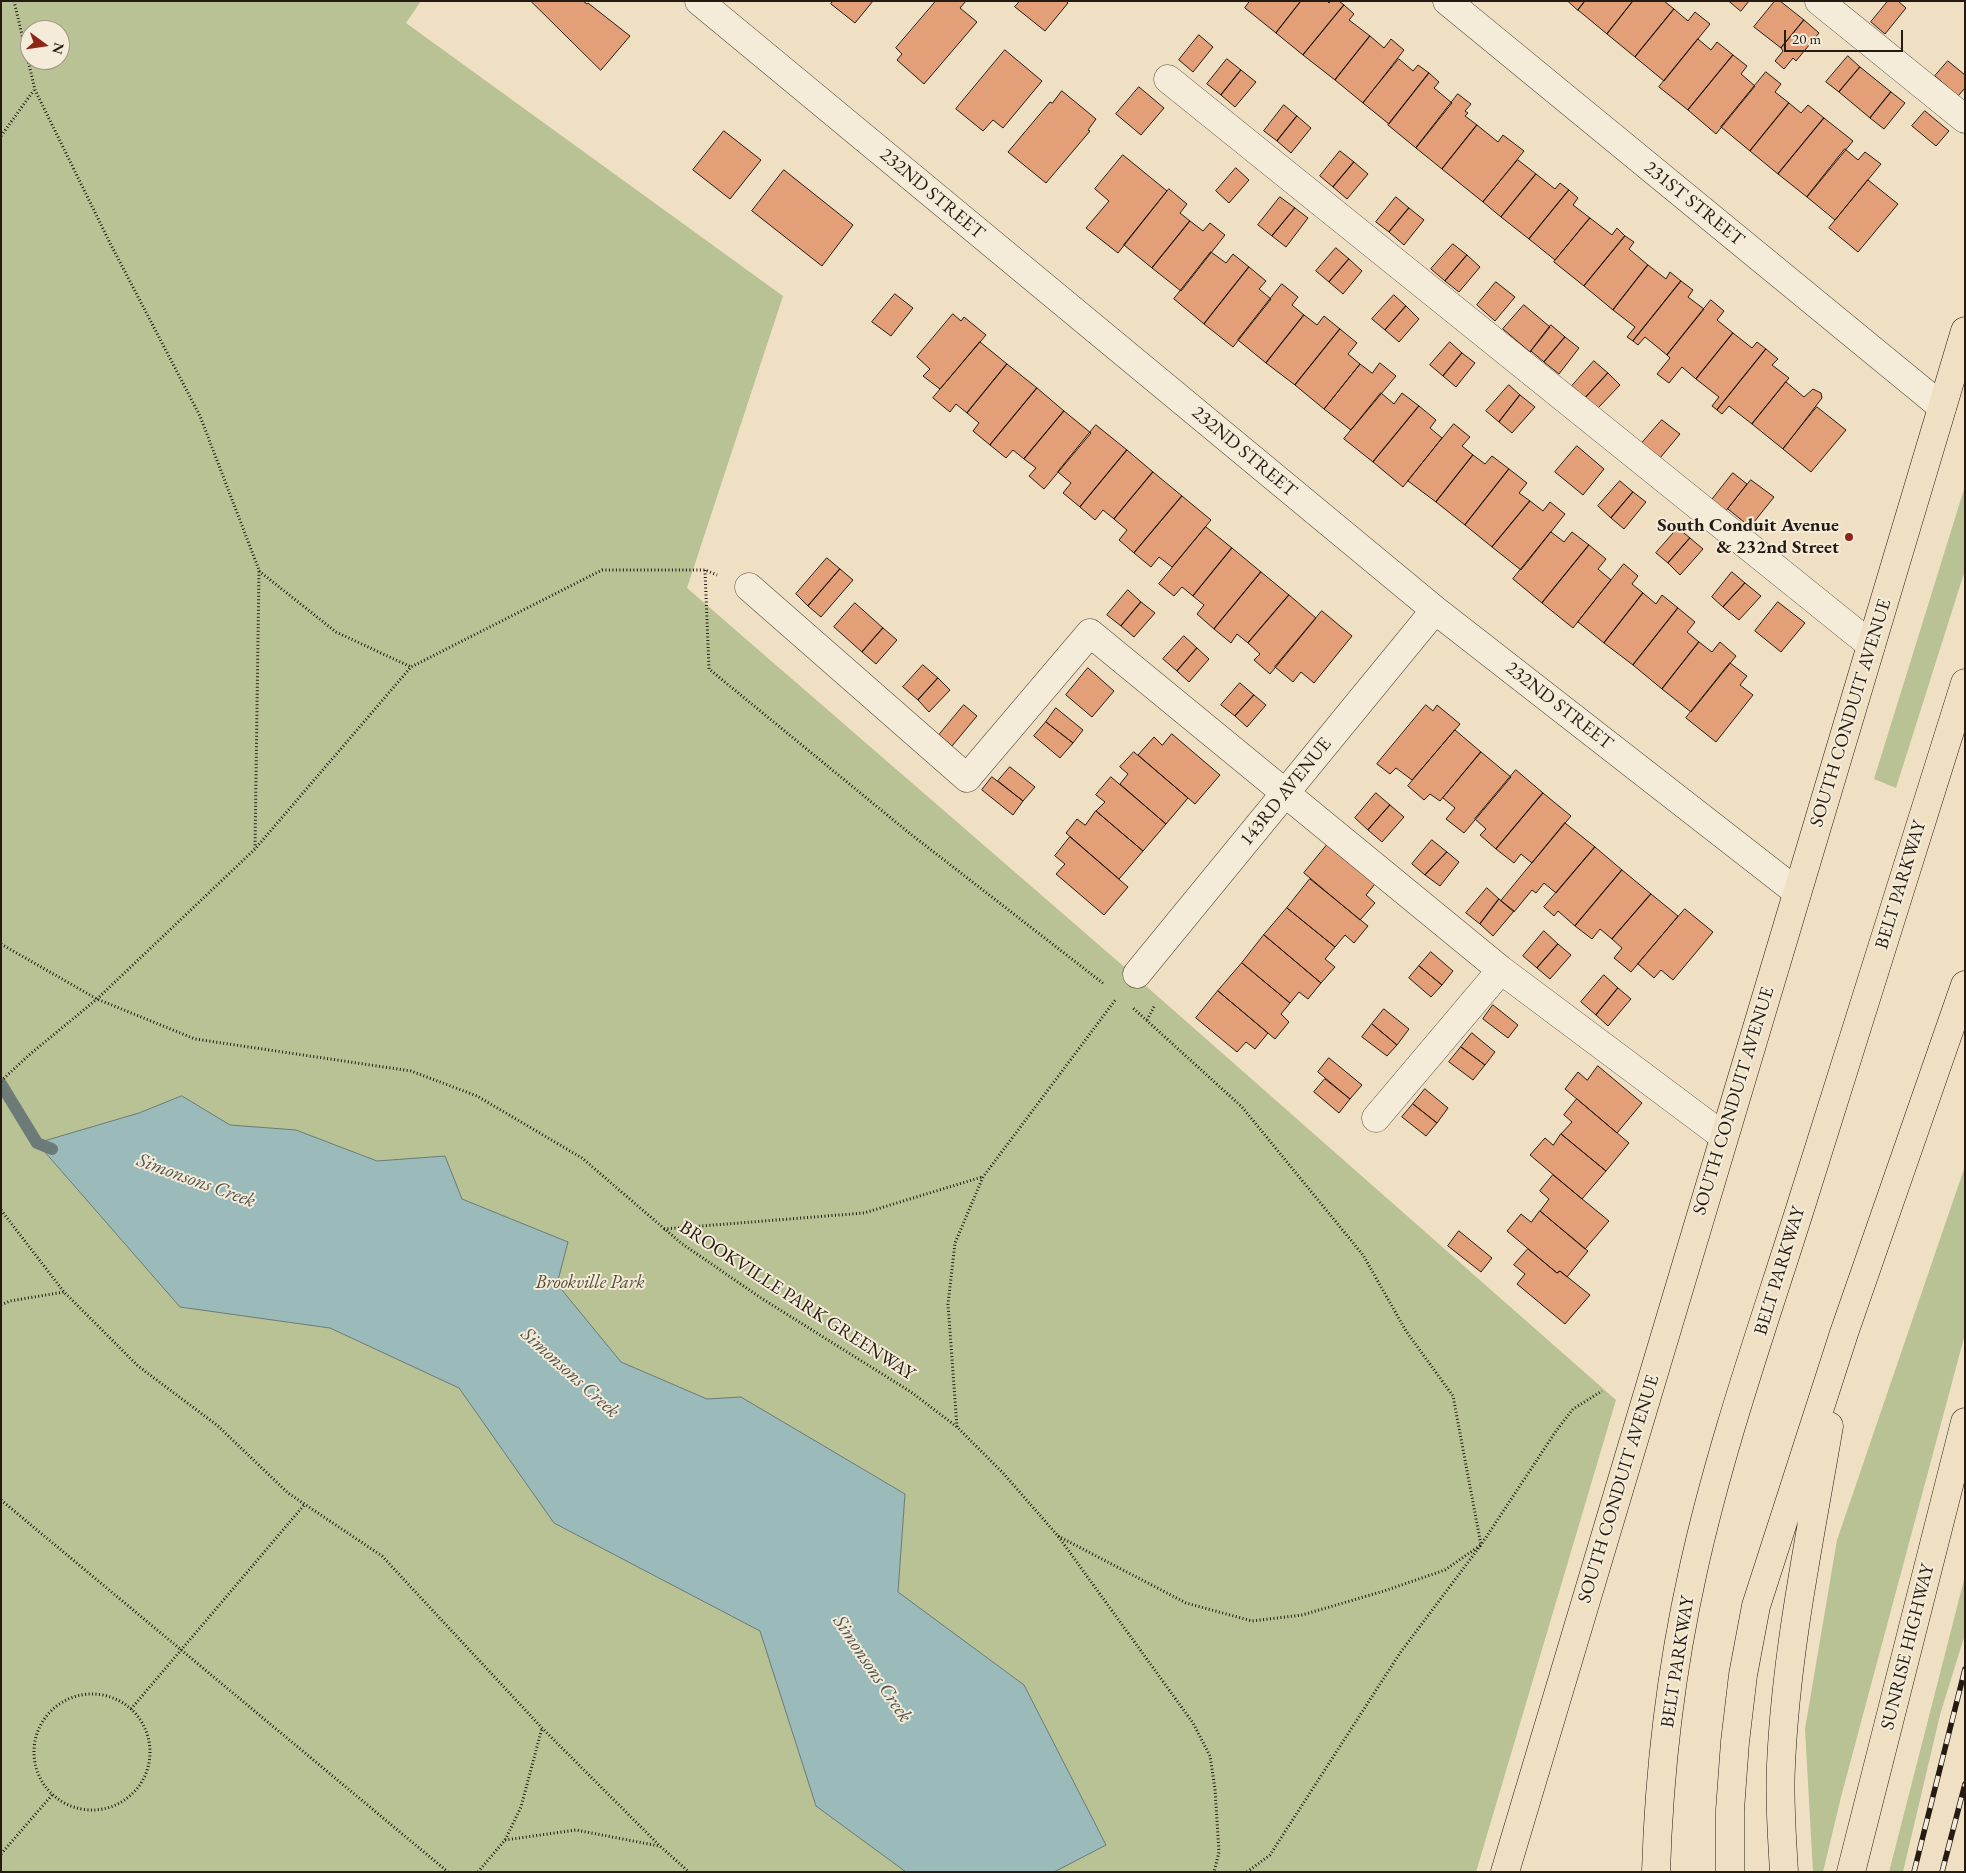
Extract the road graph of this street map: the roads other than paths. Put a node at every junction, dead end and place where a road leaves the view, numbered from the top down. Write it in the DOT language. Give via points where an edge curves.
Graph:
graph roads {
  1 [pos="699,1"];
  2 [pos="1447,1"];
  3 [pos="1818,1"];
  4 [pos="1168,79"];
  5 [pos="1965,119"];
  6 [pos="1965,331"];
  7 [pos="1942,407"];
  8 [pos="749,586"];
  9 [pos="1435,610"];
  10 [pos="1871,645"];
  11 [pos="1965,683"];
  12 [pos="1285,793"];
  13 [pos="1797,892"];
  14 [pos="1502,970"];
  15 [pos="1137,974"];
  16 [pos="1965,985"];
  17 [pos="1376,1118"];
  18 [pos="1723,1136"];
  19 [pos="1844,1333"];
  20 [pos="1965,1422"];
  21 [pos="1505,1872"];
  22 [pos="1656,1872"];
  23 [pos="1730,1872"];
  24 [pos="1784,1872"];
  25 [pos="1851,1872"];
  1 -- 9 [label="street, 232ND STREET"];
  2 -- 7 [label="street, 231ST STREET"];
  3 -- 5 [label="street"];
  4 -- 10 [label="street"];
  6 -- 7 [label="highway, SOUTH CONDUIT AVENUE"];
  7 -- 10 [label="highway, SOUTH CONDUIT AVENUE"];
  8 -- 12 [label="street" via="968,778 1090,632"];
  9 -- 12 [label="street, 143RD AVENUE"];
  9 -- 13 [label="street, 232ND STREET"];
  10 -- 13 [label="highway, SOUTH CONDUIT AVENUE"];
  11 -- 22 [label="highway, BELT PARKWAY" via="1710,1501 1692,1572 1667,1720"];
  12 -- 14 [label="street"];
  12 -- 15 [label="street, 143RD AVENUE"];
  13 -- 18 [label="highway, SOUTH CONDUIT AVENUE"];
  14 -- 17 [label="street"];
  14 -- 18 [label="street"];
  16 -- 19 [label="highway"];
  18 -- 21 [label="highway, SOUTH CONDUIT AVENUE"];
  19 -- 23 [label="highway" via="1756,1606 1735,1742"];
  19 -- 24 [label="highway" via="1786,1695 1781,1766"];
  20 -- 25 [label="highway, SUNRISE HIGHWAY"];
}
